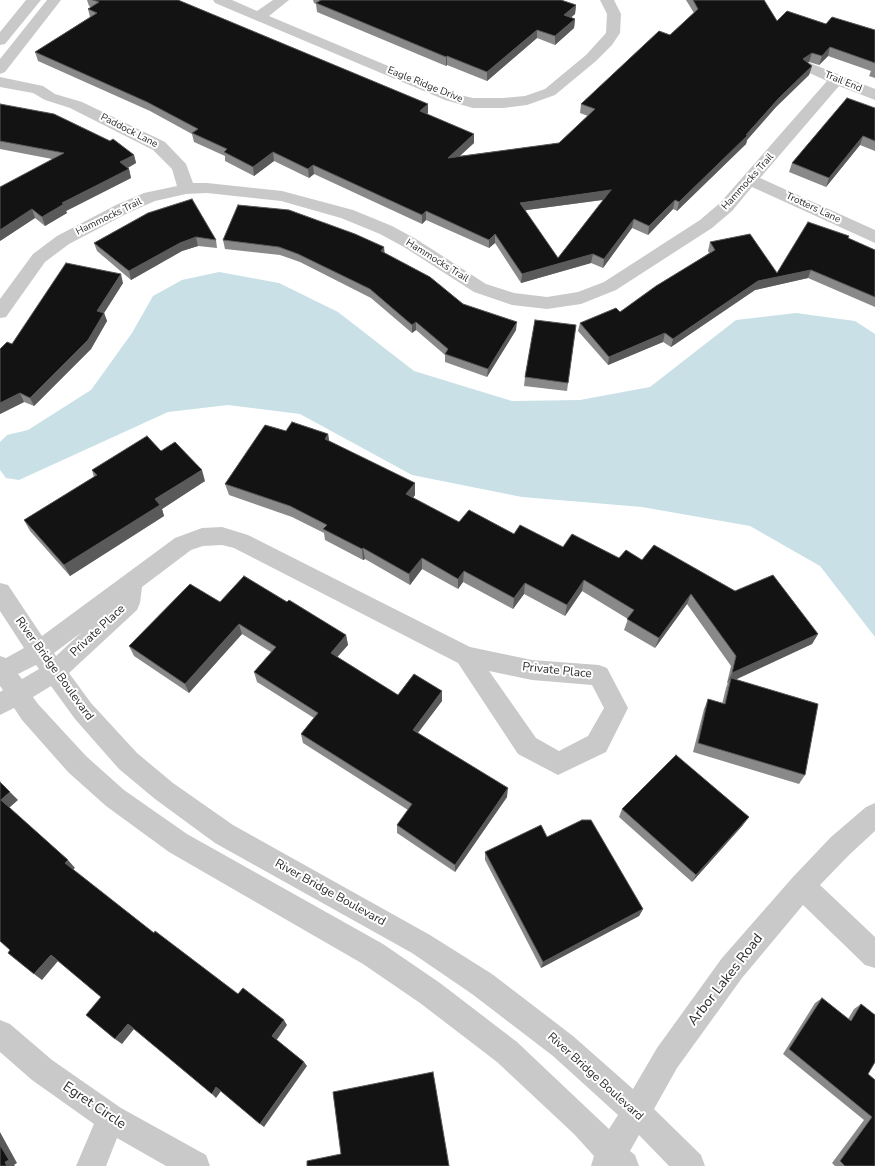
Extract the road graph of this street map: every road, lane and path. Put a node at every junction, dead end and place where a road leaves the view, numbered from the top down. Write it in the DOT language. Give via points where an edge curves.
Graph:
graph roads {
  1 [pos="34,0"];
  2 [pos="54,0"];
  3 [pos="220,0"];
  4 [pos="282,0"];
  5 [pos="607,0"];
  6 [pos="259,16"];
  7 [pos="0,41"];
  8 [pos="810,68"];
  9 [pos="0,69"];
  10 [pos="838,79"];
  11 [pos="0,82"];
  12 [pos="875,95"];
  13 [pos="0,96"];
  14 [pos="50,97"];
  15 [pos="751,180"];
  16 [pos="186,190"];
  17 [pos="875,237"];
  18 [pos="0,312"];
  19 [pos="131,584"];
  20 [pos="0,592"];
  21 [pos="39,651"];
  22 [pos="466,656"];
  23 [pos="1,670"];
  24 [pos="54,672"];
  25 [pos="9,698"];
  26 [pos="875,815"];
  27 [pos="802,886"];
  28 [pos="875,955"];
  29 [pos="0,1034"];
  30 [pos="635,1111"];
  31 [pos="111,1118"];
  32 [pos="613,1162"];
  33 [pos="91,1166"];
  34 [pos="195,1166"];
  35 [pos="690,1166"];
  1 -- 7 [label="street"];
  2 -- 9 [label="street"];
  3 -- 6 [label="street, Eagle Ridge Drive"];
  4 -- 6 [label="street"];
  5 -- 6 [label="street, Eagle Ridge Drive" via="614,14 613,33 608,42 550,92 527,100 502,103 473,103 450,97"];
  8 -- 10 [label="street, Trail End"];
  10 -- 12 [label="street, Trail End"];
  10 -- 15 [label="street, Hammocks Trail"];
  11 -- 14 [label="street, Paddock Lane" via="38,89"];
  13 -- 14 [label="street, Paddock Lane"];
  14 -- 16 [label="street, Paddock Lane" via="76,105 159,146 180,168"];
  15 -- 16 [label="street, Hammocks Trail" via="706,224 610,286 581,298 547,303 512,299 486,290 386,230 320,205 253,192 206,188"];
  15 -- 17 [label="street, Trotters Lane"];
  16 -- 18 [label="street, Hammocks Trail" via="164,193 136,202 50,248 30,268"];
  19 -- 21 [label="street, Private Place"];
  19 -- 22 [label="street, Private Place" via="183,544 202,537 222,536 240,541"];
  19 -- 24 [label="street, Private Place" via="129,603"];
  20 -- 21 [label="street, River Bridge Boulevard"];
  21 -- 23 [label="street"];
  21 -- 24 [label="street, River Bridge Boulevard"];
  22 -- 22 [label="street, Private Place" via="532,670 599,675 616,708 597,744 558,764 527,746"];
  23 -- 25 [label="street"];
  24 -- 25 [label="street"];
  24 -- 30 [label="street, River Bridge Boulevard" via="83,711 123,755 164,792 224,834 421,944 482,984 563,1046"];
  25 -- 32 [label="street" via="30,712 77,764 114,798 178,843 373,954 430,993 507,1052"];
  26 -- 27 [label="street, Arbor Lakes Road" via="840,846"];
  27 -- 28 [label="street"];
  27 -- 30 [label="street, Arbor Lakes Road" via="732,968 667,1058"];
  29 -- 31 [label="street, Egret Circle" via="42,1070"];
  30 -- 32 [label="street, Arbor Lakes Road"];
  30 -- 35 [label="street, River Bridge Boulevard"];
  31 -- 33 [label="street"];
  31 -- 34 [label="street, Egret Circle"];
}
